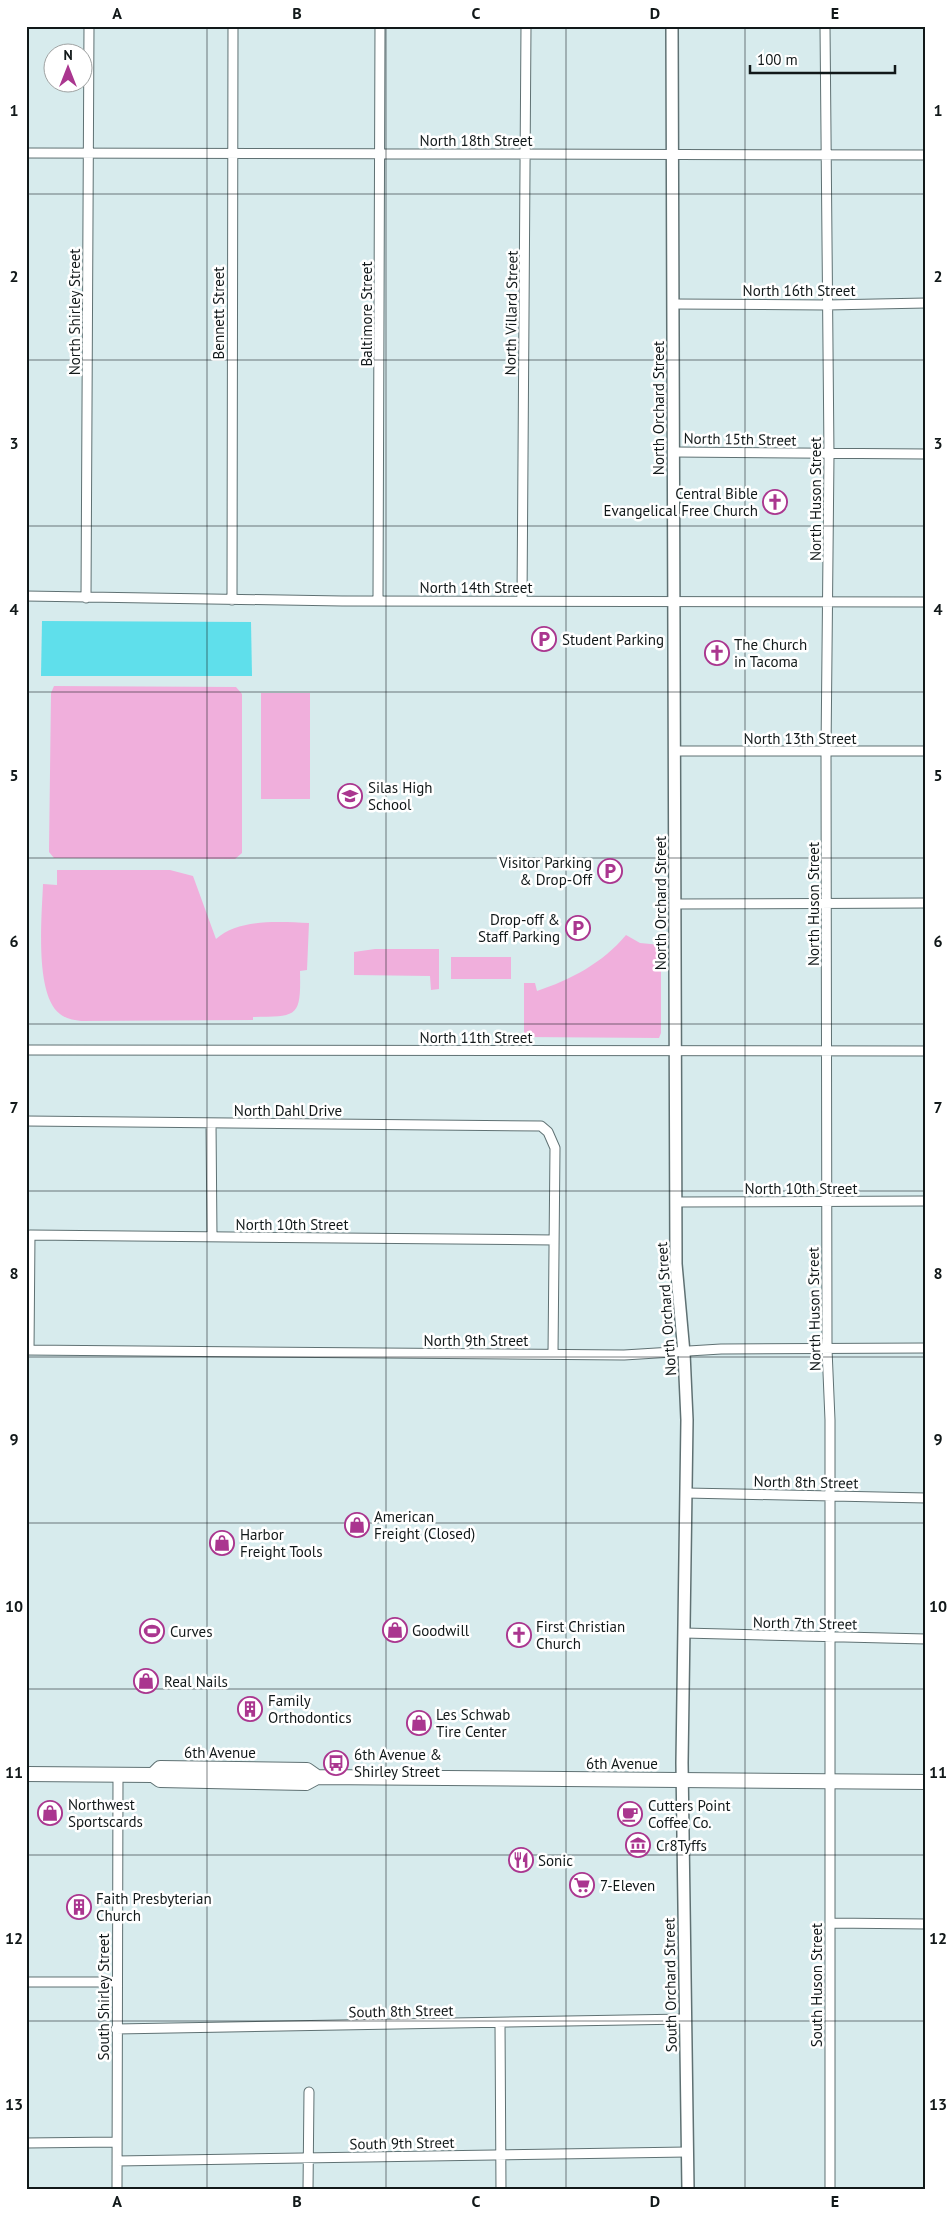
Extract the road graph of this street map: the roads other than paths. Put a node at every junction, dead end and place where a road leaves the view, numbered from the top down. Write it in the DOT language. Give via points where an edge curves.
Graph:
graph roads {
  1 [pos="89,26"];
  2 [pos="234,26"];
  3 [pos="380,26"];
  4 [pos="526,26"];
  5 [pos="672,26"];
  6 [pos="825,26"];
  7 [pos="26,153"];
  8 [pos="88,153"];
  9 [pos="232,153"];
  10 [pos="380,154"];
  11 [pos="526,154"];
  12 [pos="673,154"];
  13 [pos="825,155"];
  14 [pos="926,155"];
  15 [pos="926,303"];
  16 [pos="673,304"];
  17 [pos="827,305"];
  18 [pos="674,452"];
  19 [pos="829,454"];
  20 [pos="926,454"];
  21 [pos="26,596"];
  22 [pos="86,598"];
  23 [pos="232,600"];
  24 [pos="378,601"];
  25 [pos="522,601"];
  26 [pos="674,601"];
  27 [pos="828,602"];
  28 [pos="926,602"];
  29 [pos="675,751"];
  30 [pos="826,751"];
  31 [pos="926,751"];
  32 [pos="828,902"];
  33 [pos="926,903"];
  34 [pos="675,904"];
  35 [pos="26,1050"];
  36 [pos="676,1051"];
  37 [pos="827,1051"];
  38 [pos="926,1051"];
  39 [pos="26,1121"];
  40 [pos="211,1123"];
  41 [pos="827,1201"];
  42 [pos="926,1201"];
  43 [pos="676,1202"];
  44 [pos="212,1237"];
  45 [pos="554,1240"];
  46 [pos="926,1348"];
  47 [pos="827,1349"];
  48 [pos="28,1350"];
  49 [pos="684,1353"];
  50 [pos="553,1354"];
  51 [pos="686,1493"];
  52 [pos="829,1497"];
  53 [pos="926,1498"];
  54 [pos="684,1633"];
  55 [pos="830,1638"];
  56 [pos="926,1639"];
  57 [pos="26,1774"];
  58 [pos="118,1775"];
  59 [pos="682,1780"];
  60 [pos="830,1781"];
  61 [pos="926,1782"];
  62 [pos="830,1923"];
  63 [pos="926,1924"];
  64 [pos="26,1982"];
  65 [pos="116,1982"];
  66 [pos="686,2019"];
  67 [pos="500,2023"];
  68 [pos="116,2029"];
  69 [pos="309,2092"];
  70 [pos="117,2142"];
  71 [pos="26,2143"];
  72 [pos="688,2152"];
  73 [pos="502,2155"];
  74 [pos="308,2159"];
  75 [pos="117,2162"];
  76 [pos="116,2189"];
  77 [pos="308,2189"];
  78 [pos="501,2189"];
  79 [pos="688,2189"];
  80 [pos="830,2189"];
  1 -- 8 [label="street, North Shirley Street"];
  2 -- 9 [label="street, Bennett Street"];
  3 -- 10 [label="street, Baltimore Street"];
  4 -- 11 [label="street, North Villard Street"];
  5 -- 12 [label="street, North Orchard Street"];
  6 -- 13 [label="street, North Huson Street"];
  7 -- 8 [label="street, North 18th Street"];
  8 -- 9 [label="street, North 18th Street"];
  8 -- 22 [label="street, North Shirley Street"];
  9 -- 10 [label="street, North 18th Street"];
  9 -- 23 [label="street, Bennett Street"];
  10 -- 11 [label="street, North 18th Street"];
  10 -- 24 [label="street, Baltimore Street"];
  11 -- 12 [label="street, North 18th Street"];
  11 -- 25 [label="street, North Villard Street"];
  12 -- 13 [label="street, North 18th Street"];
  12 -- 16 [label="street, North Orchard Street"];
  13 -- 14 [label="street, North 18th Street"];
  13 -- 17 [label="street, North Huson Street"];
  15 -- 17 [label="street, North 16th Street"];
  16 -- 17 [label="street, North 16th Street"];
  16 -- 18 [label="street, North Orchard Street"];
  17 -- 19 [label="street, North Huson Street"];
  18 -- 19 [label="street, North 15th Street"];
  18 -- 26 [label="street, North Orchard Street"];
  19 -- 20 [label="street, North 15th Street"];
  19 -- 27 [label="street, North Huson Street"];
  21 -- 22 [label="street, North 14th Street"];
  22 -- 23 [label="street, North 14th Street"];
  23 -- 24 [label="street, North 14th Street"];
  24 -- 25 [label="street, North 14th Street"];
  25 -- 26 [label="street, North 14th Street"];
  26 -- 27 [label="street, North 14th Street"];
  26 -- 29 [label="street, North Orchard Street"];
  27 -- 28 [label="street, North 14th Street"];
  27 -- 30 [label="street, North Huson Street"];
  29 -- 30 [label="street, North 13th Street"];
  29 -- 34 [label="street, North Orchard Street"];
  30 -- 31 [label="street, North 13th Street"];
  30 -- 32 [label="street, North Huson Street"];
  32 -- 33 [label="street"];
  32 -- 34 [label="street"];
  32 -- 37 [label="street, North Huson Street"];
  34 -- 36 [label="street, North Orchard Street"];
  35 -- 36 [label="street, North 11th Street"];
  36 -- 37 [label="street, North 11th Street"];
  36 -- 43 [label="street, North Orchard Street"];
  37 -- 38 [label="street, North 11th Street"];
  37 -- 41 [label="street, North Huson Street"];
  39 -- 40 [label="street, North Dahl Drive"];
  40 -- 44 [label="street"];
  40 -- 45 [label="street, North Dahl Drive" via="541,1126 548,1132 555,1148"];
  41 -- 42 [label="street, North 10th Street"];
  41 -- 43 [label="street, North 10th Street"];
  41 -- 47 [label="street, North Huson Street"];
  43 -- 49 [label="street, North Orchard Street" via="677,1283"];
  44 -- 45 [label="street, North 10th Street"];
  44 -- 48 [label="street, North 10th Street" via="30,1235"];
  45 -- 50 [label="street"];
  46 -- 47 [label="street, North 9th Street"];
  47 -- 49 [label="street, North 9th Street" via="721,1349"];
  47 -- 52 [label="street, North Huson Street"];
  48 -- 50 [label="street, North 9th Street"];
  49 -- 50 [label="street, North 9th Street"];
  49 -- 51 [label="street, North Orchard Street"];
  51 -- 52 [label="street, North 8th Street"];
  51 -- 54 [label="street, North Orchard Street"];
  52 -- 53 [label="street, North 8th Street"];
  52 -- 55 [label="street, North Huson Street"];
  54 -- 55 [label="street, North 7th Street"];
  54 -- 59 [label="street, North Orchard Street"];
  55 -- 56 [label="street, North 7th Street"];
  55 -- 60 [label="street, North Huson Street"];
  57 -- 58 [label="main road, 6th Avenue"];
  58 -- 59 [label="main road, 6th Avenue" via="153,1775 160,1768 307,1770 317,1777"];
  58 -- 65 [label="street, South Shirley Street"];
  59 -- 60 [label="main road, 6th Avenue"];
  59 -- 66 [label="street, South Orchard Street"];
  60 -- 61 [label="main road, 6th Avenue"];
  60 -- 62 [label="street, South Huson Street"];
  62 -- 63 [label="street"];
  62 -- 80 [label="street, South Huson Street"];
  64 -- 65 [label="street"];
  65 -- 68 [label="street, South Shirley Street"];
  66 -- 67 [label="street, South 8th Street"];
  66 -- 72 [label="street, South Orchard Street"];
  67 -- 68 [label="street, South 8th Street"];
  67 -- 73 [label="street"];
  68 -- 70 [label="street, South Shirley Street"];
  69 -- 74 [label="street"];
  70 -- 71 [label="street"];
  70 -- 75 [label="street, South Shirley Street"];
  72 -- 73 [label="street, South 9th Street"];
  72 -- 79 [label="street, South Orchard Street"];
  73 -- 74 [label="street, South 9th Street"];
  73 -- 78 [label="street"];
  74 -- 75 [label="street, South 9th Street"];
  74 -- 77 [label="street"];
  75 -- 76 [label="street, South Shirley Street"];
}
